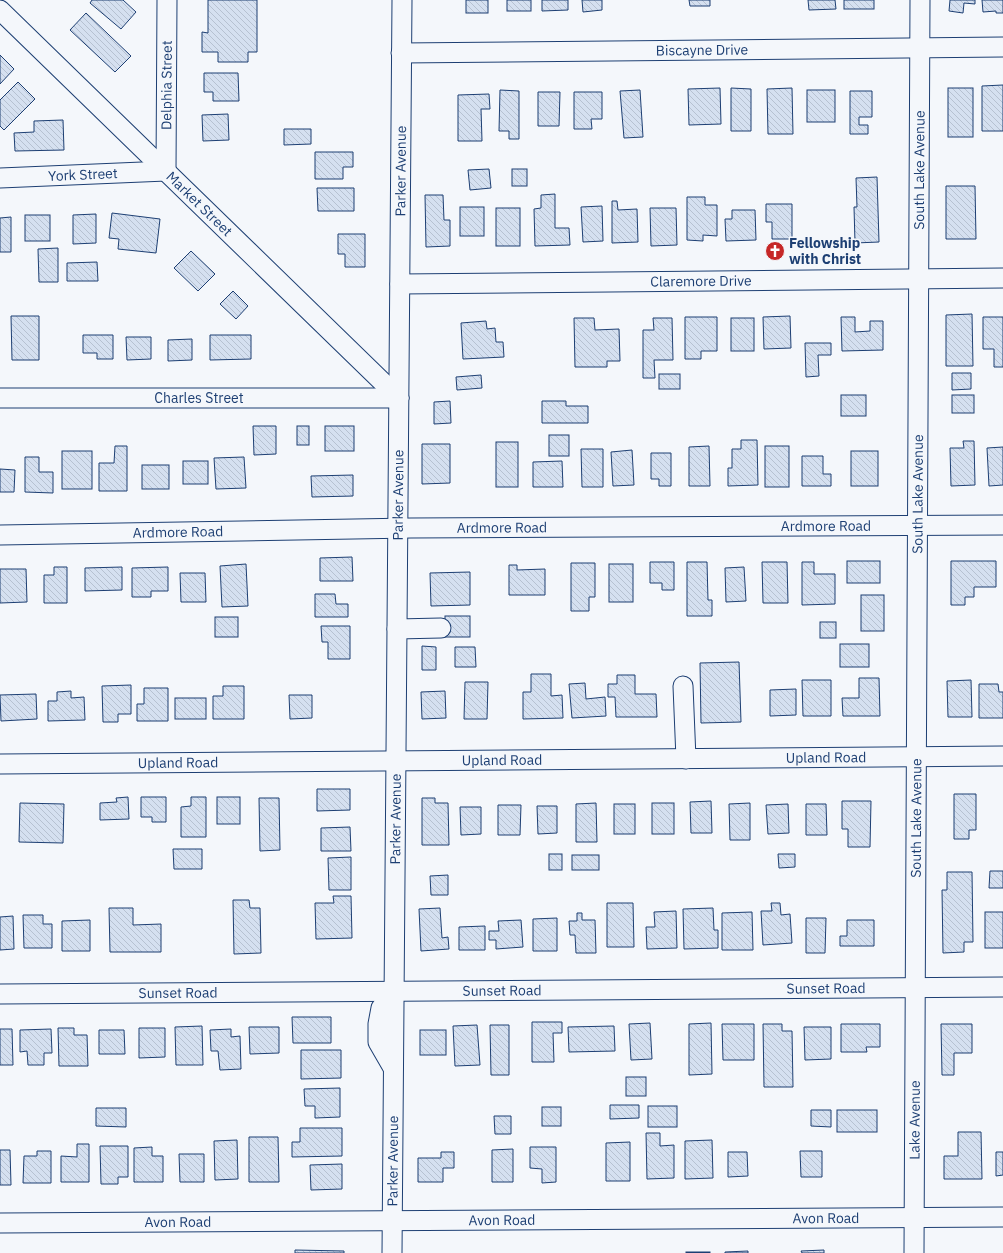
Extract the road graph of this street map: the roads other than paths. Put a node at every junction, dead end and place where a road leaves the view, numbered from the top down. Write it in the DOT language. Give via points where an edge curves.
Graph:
graph roads {
  1 [pos="167,0"];
  2 [pos="402,0"];
  3 [pos="920,0"];
  4 [pos="0,10"];
  5 [pos="920,47"];
  6 [pos="1003,47"];
  7 [pos="401,53"];
  8 [pos="166,171"];
  9 [pos="0,178"];
  10 [pos="1003,278"];
  11 [pos="918,279"];
  12 [pos="400,284"];
  13 [pos="0,398"];
  14 [pos="399,398"];
  15 [pos="917,525"];
  16 [pos="1003,525"];
  17 [pos="398,528"];
  18 [pos="0,535"];
  19 [pos="441,628"];
  20 [pos="397,629"];
  21 [pos="683,686"];
  22 [pos="1003,756"];
  23 [pos="916,757"];
  24 [pos="686,759"];
  25 [pos="396,761"];
  26 [pos="0,764"];
  27 [pos="1003,986"];
  28 [pos="915,987"];
  29 [pos="394,990"];
  30 [pos="0,994"];
  31 [pos="1003,1217"];
  32 [pos="914,1218"];
  33 [pos="393,1221"];
  34 [pos="0,1223"];
  35 [pos="392,1253"];
  36 [pos="914,1253"];
  1 -- 8 [label="street, Delphia Street"];
  2 -- 7 [label="street, Parker Avenue"];
  3 -- 5 [label="street, South Lake Avenue"];
  4 -- 8 [label="street, Market Street"];
  5 -- 6 [label="street, Biscayne Drive"];
  5 -- 7 [label="street, Biscayne Drive"];
  5 -- 11 [label="street, South Lake Avenue"];
  7 -- 12 [label="street, Parker Avenue"];
  8 -- 9 [label="street, York Street"];
  8 -- 14 [label="street, Market Street"];
  10 -- 11 [label="street, Claremore Drive"];
  11 -- 12 [label="street, Claremore Drive"];
  11 -- 15 [label="street, South Lake Avenue"];
  12 -- 14 [label="street, Parker Avenue"];
  13 -- 14 [label="street, Charles Street"];
  14 -- 17 [label="street, Parker Avenue"];
  15 -- 16 [label="street, Ardmore Road"];
  15 -- 17 [label="street, Ardmore Road"];
  15 -- 23 [label="street, South Lake Avenue"];
  17 -- 18 [label="street, Ardmore Road"];
  17 -- 20 [label="street, Parker Avenue"];
  19 -- 20 [label="street"];
  20 -- 25 [label="street, Parker Avenue"];
  21 -- 24 [label="street"];
  22 -- 23 [label="street, Upland Road"];
  23 -- 24 [label="street, Upland Road"];
  23 -- 28 [label="street, South Lake Avenue"];
  24 -- 25 [label="street, Upland Road"];
  25 -- 26 [label="street, Upland Road"];
  25 -- 29 [label="street, Parker Avenue"];
  27 -- 28 [label="street, Sunset Road"];
  28 -- 29 [label="street, Sunset Road"];
  28 -- 32 [label="street, Lake Avenue"];
  29 -- 30 [label="street, Sunset Road"];
  29 -- 33 [label="street, Parker Avenue" via="381,1008 378,1024 378,1042 394,1069"];
  31 -- 32 [label="street, Avon Road"];
  32 -- 33 [label="street, Avon Road"];
  32 -- 36 [label="street, Lake Avenue"];
  33 -- 34 [label="street, Avon Road"];
  33 -- 35 [label="street, Parker Avenue"];
}
